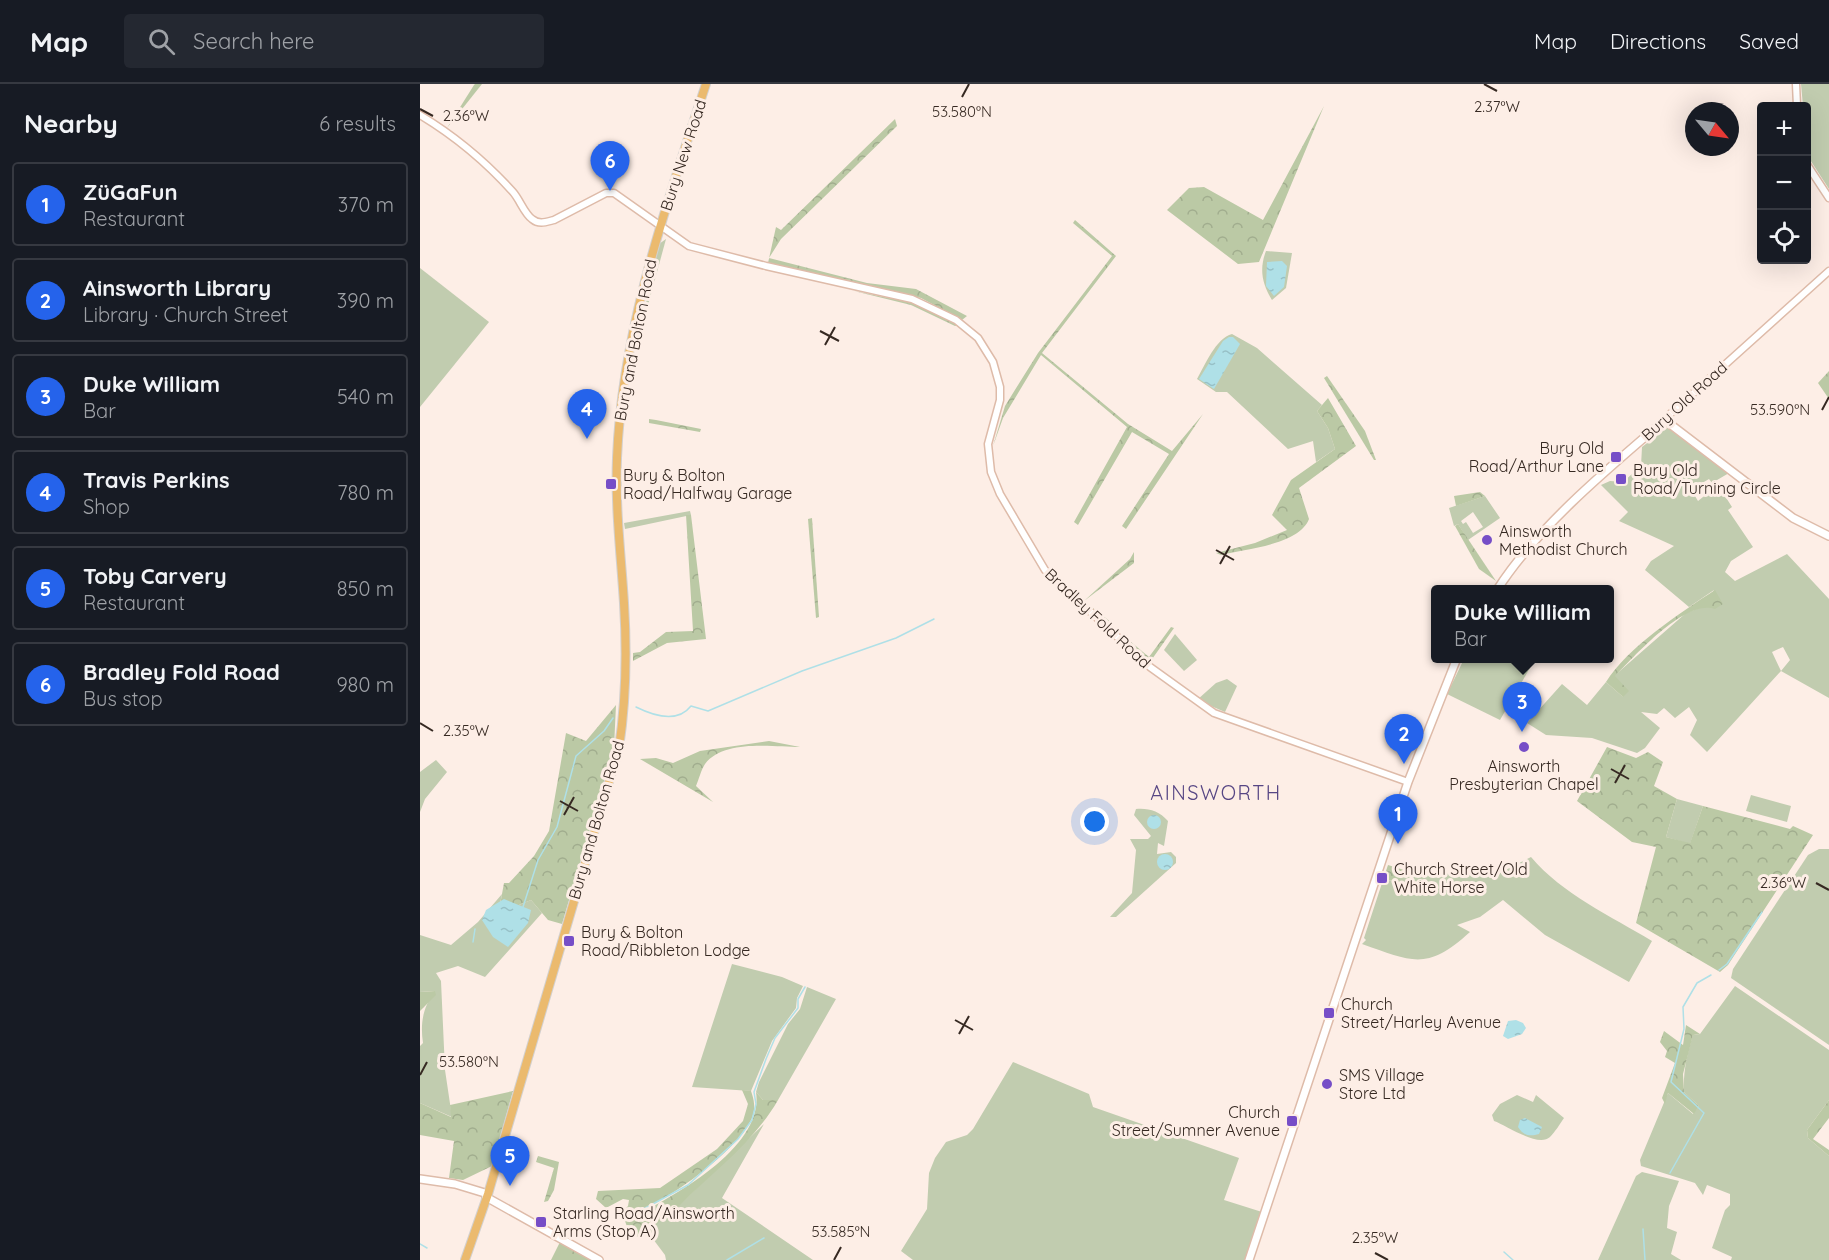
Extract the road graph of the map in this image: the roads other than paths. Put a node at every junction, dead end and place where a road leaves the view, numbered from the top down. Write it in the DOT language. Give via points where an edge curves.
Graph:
graph roads {
  1 [pos="706,84"];
  2 [pos="1796,84"];
  3 [pos="1797,102"];
  4 [pos="420,115"];
  5 [pos="1811,171"];
  6 [pos="1829,198"];
  7 [pos="659,226"];
  8 [pos="1829,271"];
  9 [pos="1666,421"];
  10 [pos="1829,536"];
  11 [pos="1501,585"];
  12 [pos="1455,663"];
  13 [pos="1408,782"];
  14 [pos="420,1179"];
  15 [pos="487,1196"];
  16 [pos="465,1260"];
  17 [pos="599,1260"];
  18 [pos="1249,1260"];
  1 -- 7 [label="highway, Bury New Road"];
  2 -- 3 [label="street"];
  4 -- 7 [label="street, Bradley Fold Road" via="453,135 475,155 513,192 532,220 545,223 610,193"];
  5 -- 6 [label="street"];
  7 -- 13 [label="street, Bradley Fold Road" via="689,246 912,299 956,320 978,338 993,362 1000,400 988,444 991,472 1045,570 1150,667 1214,713"];
  7 -- 15 [label="highway, Bury and Bolton Road" via="638,307 619,428 616,483 625,650 619,748"];
  8 -- 9 [label="street, Bury Old Road"];
  9 -- 10 [label="main road" via="1793,518"];
  9 -- 11 [label="main road, Bury Old Road" via="1616,461 1543,533"];
  12 -- 13 [label="main road"];
  13 -- 18 [label="main road"];
  14 -- 15 [label="main road" via="455,1184"];
  15 -- 16 [label="highway, Bury and Bolton Road"];
  15 -- 17 [label="main road"];
}
